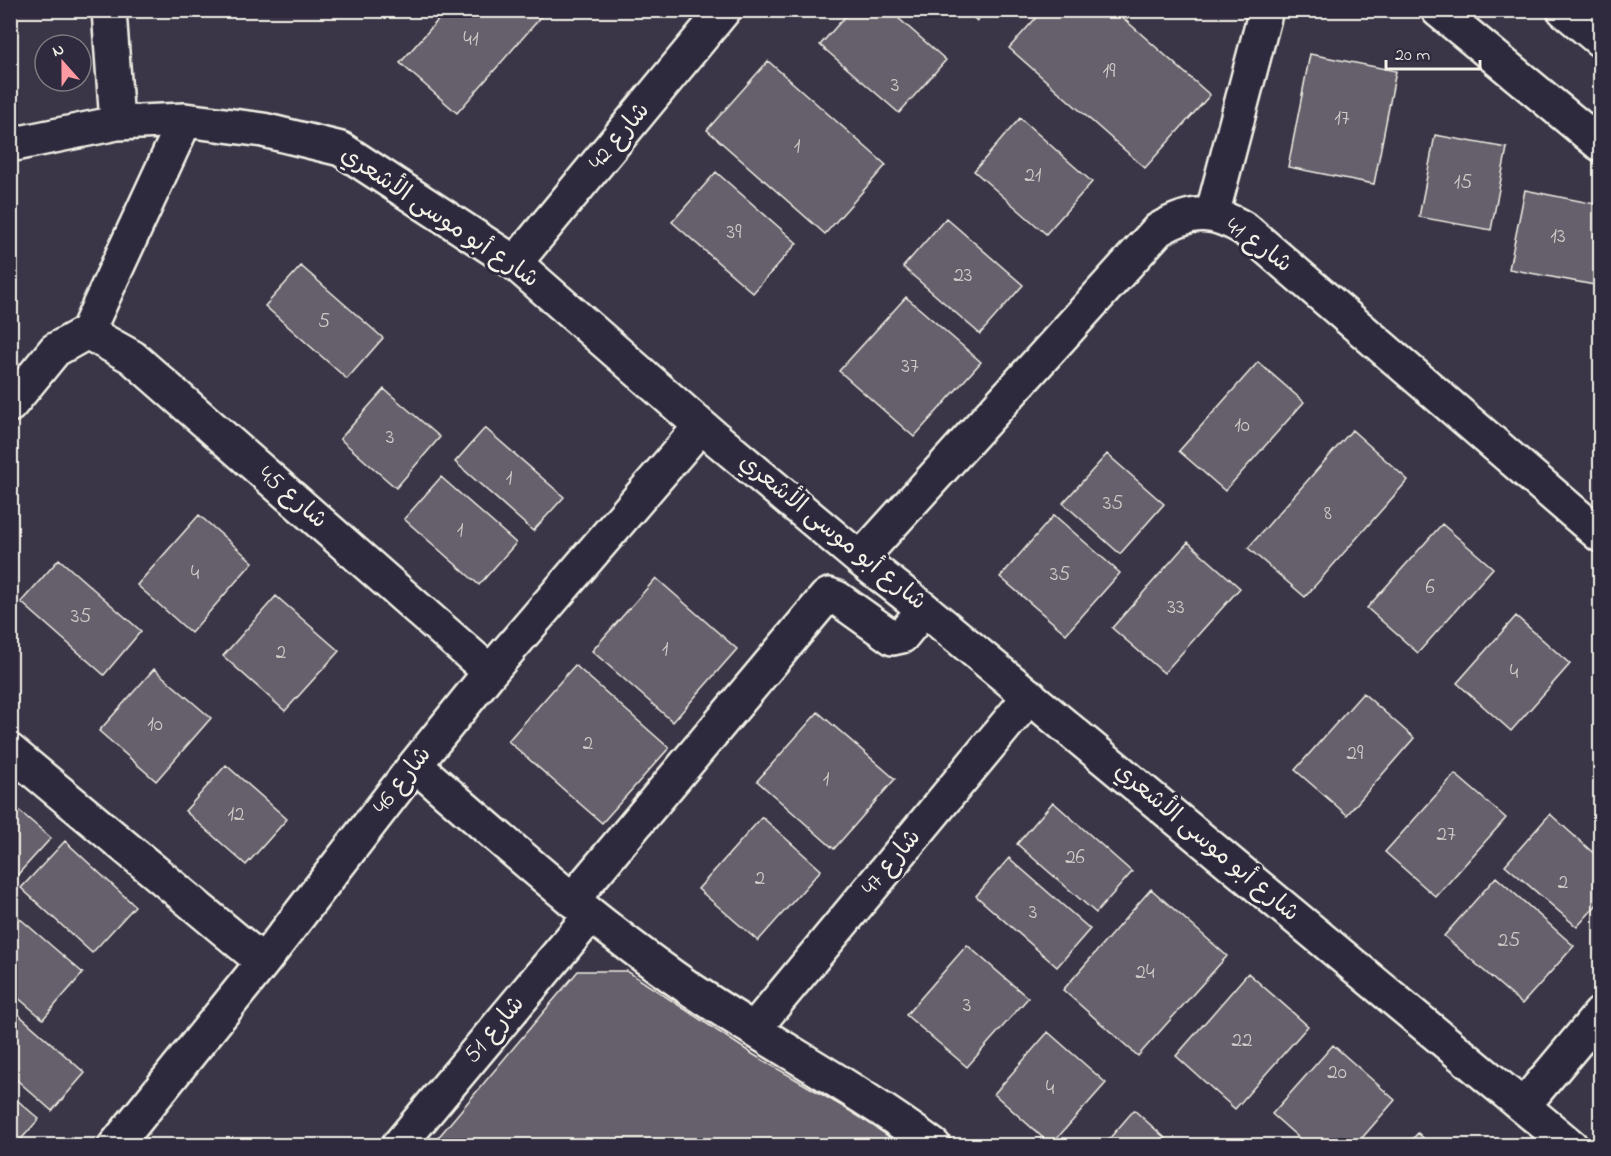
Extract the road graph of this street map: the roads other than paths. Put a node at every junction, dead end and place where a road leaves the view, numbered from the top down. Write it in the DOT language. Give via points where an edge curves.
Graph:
graph roads {
  1 [pos="109,10"];
  2 [pos="724,10"];
  3 [pos="1266,10"];
  4 [pos="1438,10"];
  5 [pos="1564,10"];
  6 [pos="1600,40"];
  7 [pos="185,120"];
  8 [pos="117,123"];
  9 [pos="1600,144"];
  10 [pos="10,145"];
  11 [pos="1212,215"];
  12 [pos="515,263"];
  13 [pos="87,332"];
  14 [pos="10,405"];
  15 [pos="701,426"];
  16 [pos="1600,535"];
  17 [pos="860,559"];
  18 [pos="924,609"];
  19 [pos="490,672"];
  20 [pos="1030,696"];
  21 [pos="10,751"];
  22 [pos="415,765"];
  23 [pos="581,907"];
  24 [pos="263,962"];
  25 [pos="1600,1014"];
  26 [pos="754,1029"];
  27 [pos="1523,1106"];
  28 [pos="114,1146"];
  29 [pos="399,1146"];
  30 [pos="934,1146"];
  31 [pos="1571,1146"];
  1 -- 8 [label="main road"];
  2 -- 12 [label="main road, شارع 42"];
  3 -- 11 [label="main road"];
  4 -- 9 [label="main road"];
  5 -- 6 [label="main road"];
  7 -- 8 [label="main road, شارع أبو موسى الأشعري"];
  7 -- 12 [label="main road, شارع أبو موسى الأشعري" via="263,130 341,149"];
  7 -- 13 [label="main road"];
  8 -- 10 [label="main road, شارع أبو موسى الأشعري"];
  11 -- 16 [label="main road, شارع 41" via="1246,231"];
  11 -- 17 [label="main road, شارع 41" via="1195,214 1158,230"];
  12 -- 15 [label="main road, شارع أبو موسى الأشعري"];
  13 -- 14 [label="main road" via="56,350"];
  13 -- 19 [label="main road, شارع 45" via="132,357"];
  15 -- 17 [label="main road, شارع أبو موسى الأشعري"];
  15 -- 19 [label="main road, شارع 46"];
  17 -- 18 [label="main road, شارع أبو موسى الأشعري"];
  18 -- 20 [label="main road, شارع أبو موسى الأشعري"];
  18 -- 23 [label="main road, شارع 51" via="902,636 893,638 837,598 826,597"];
  19 -- 22 [label="main road, شارع 46"];
  20 -- 26 [label="main road, شارع 47"];
  20 -- 27 [label="main road, شارع أبو موسى الأشعري"];
  21 -- 24 [label="main road"];
  22 -- 23 [label="main road"];
  22 -- 24 [label="main road, شارع 46"];
  23 -- 26 [label="main road" via="686,986"];
  23 -- 29 [label="main road, شارع 51"];
  24 -- 28 [label="main road, شارع 46"];
  25 -- 27 [label="main road"];
  26 -- 30 [label="main road" via="858,1093"];
  27 -- 31 [label="main road, شارع أبو موسى الأشعري"];
}
